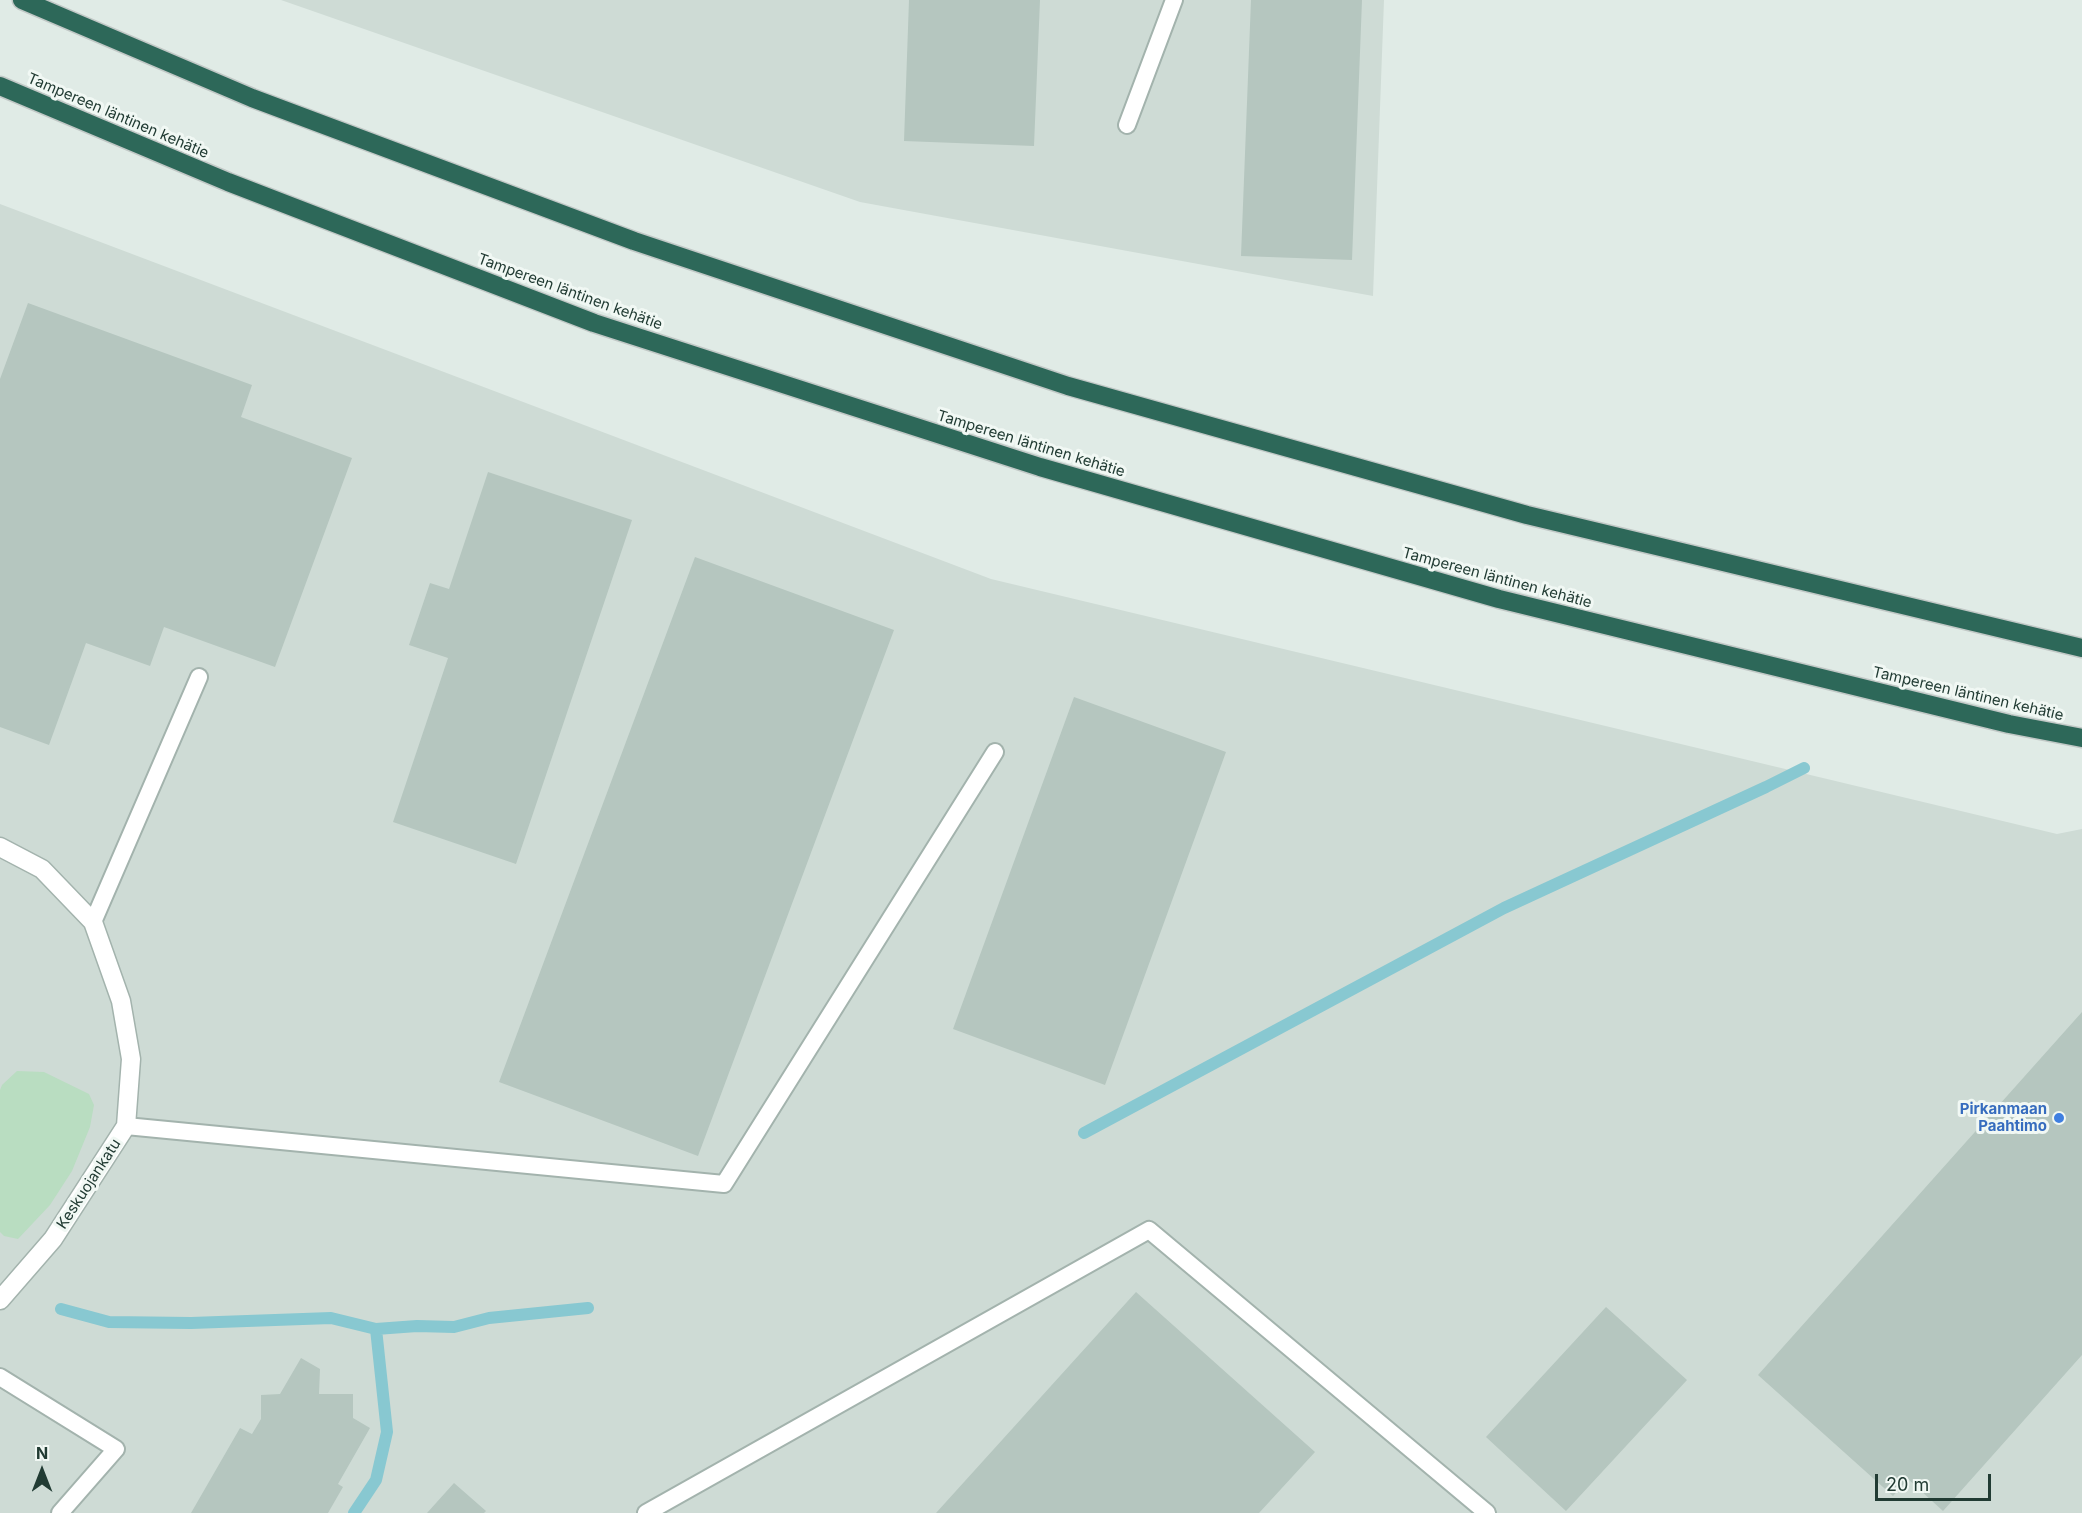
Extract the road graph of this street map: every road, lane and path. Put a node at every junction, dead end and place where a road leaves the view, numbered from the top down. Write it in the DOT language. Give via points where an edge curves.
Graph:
graph roads {
  1 [pos="22,0"];
  2 [pos="1174,0"];
  3 [pos="0,86"];
  4 [pos="1127,125"];
  5 [pos="2082,648"];
  6 [pos="199,677"];
  7 [pos="2082,738"];
  8 [pos="995,752"];
  9 [pos="0,848"];
  10 [pos="93,922"];
  11 [pos="126,1126"];
  12 [pos="0,1300"];
  13 [pos="0,1377"];
  14 [pos="60,1513"];
  15 [pos="646,1513"];
  16 [pos="1487,1513"];
  1 -- 5 [label="highway" via="252,98 634,241 1068,386 1527,515"];
  2 -- 4 [label="lane"];
  3 -- 7 [label="highway, Tampereen läntinen kehätie" via="228,182 594,323 1040,467 1499,599 2009,724"];
  6 -- 10 [label="lane"];
  8 -- 11 [label="lane" via="724,1184"];
  9 -- 10 [label="street, Keskuojankatu" via="42,869"];
  10 -- 11 [label="street, Keskuojankatu" via="121,1001 131,1059"];
  11 -- 12 [label="street, Keskuojankatu" via="53,1239"];
  13 -- 14 [label="lane" via="116,1449"];
  15 -- 16 [label="lane" via="1149,1230"];
}
